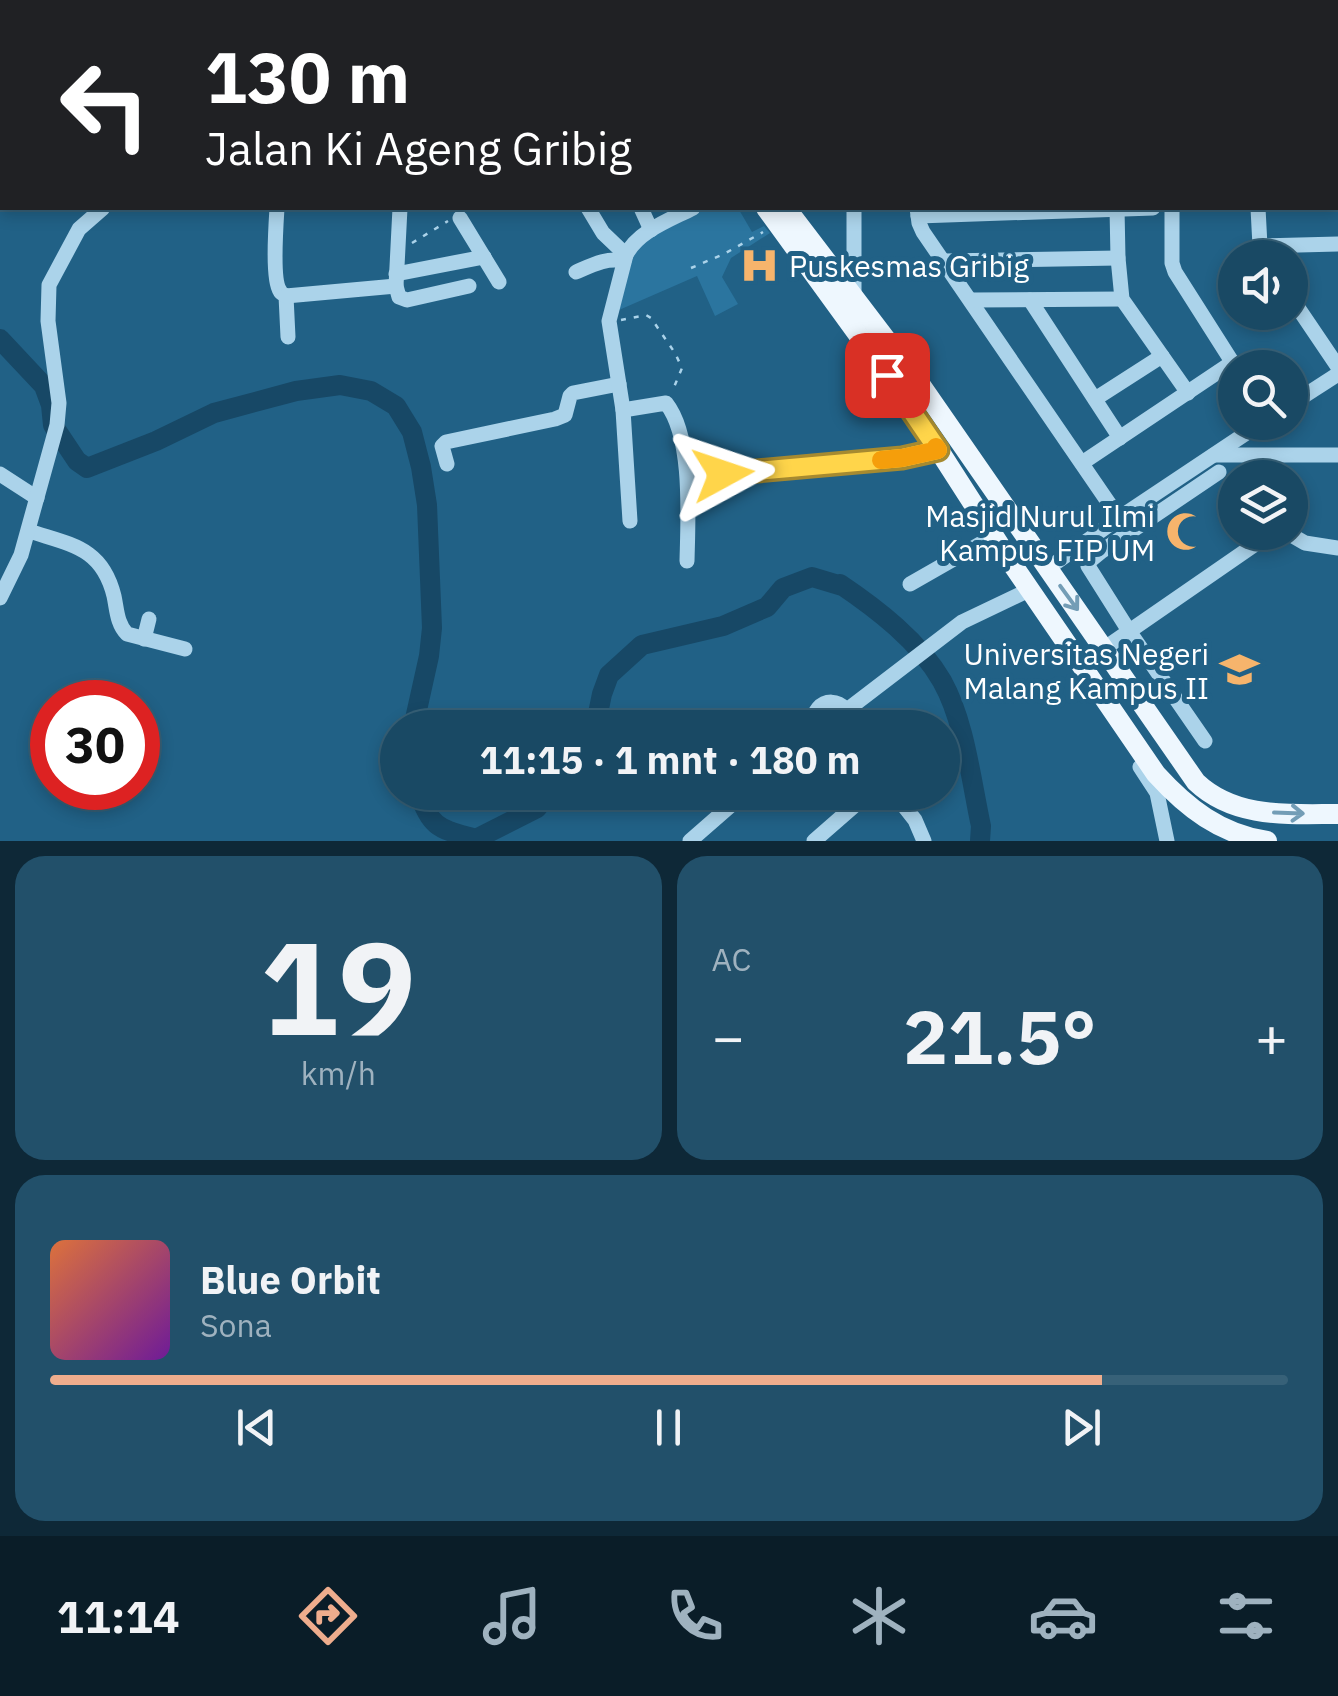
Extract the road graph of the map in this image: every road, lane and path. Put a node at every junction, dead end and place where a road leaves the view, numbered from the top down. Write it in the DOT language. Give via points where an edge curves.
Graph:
graph roads {
  1 [pos="102,210"];
  2 [pos="277,210"];
  3 [pos="400,210"];
  4 [pos="589,210"];
  5 [pos="642,210"];
  6 [pos="689,210"];
  7 [pos="854,210"];
  8 [pos="1017,210"];
  9 [pos="1116,210"];
  10 [pos="1172,210"];
  11 [pos="1258,210"];
  12 [pos="918,212"];
  13 [pos="776,213"];
  14 [pos="458,217"];
  15 [pos="651,230"];
  16 [pos="1262,240"];
  17 [pos="1338,244"];
  18 [pos="1308,247"];
  19 [pos="398,251"];
  20 [pos="484,257"];
  21 [pos="625,258"];
  22 [pos="1118,258"];
  23 [pos="944,260"];
  24 [pos="691,268"];
  25 [pos="576,272"];
  26 [pos="396,280"];
  27 [pos="499,282"];
  28 [pos="469,286"];
  29 [pos="286,296"];
  30 [pos="854,297"];
  31 [pos="1122,299"];
  32 [pos="972,300"];
  33 [pos="1030,300"];
  34 [pos="612,310"];
  35 [pos="1308,322"];
  36 [pos="288,337"];
  37 [pos="1224,350"];
  38 [pos="1162,356"];
  39 [pos="1338,366"];
  40 [pos="1338,374"];
  41 [pos="1218,375"];
  42 [pos="619,384"];
  43 [pos="1308,393"];
  44 [pos="1188,394"];
  45 [pos="1094,399"];
  46 [pos="668,403"];
  47 [pos="623,410"];
  48 [pos="1120,438"];
  49 [pos="1236,440"];
  50 [pos="938,450"];
  51 [pos="1214,455"];
  52 [pos="1338,455"];
  53 [pos="1082,463"];
  54 [pos="446,464"];
  55 [pos="1200,465"];
  56 [pos="980,472"];
  57 [pos="1218,472"];
  58 [pos="0,474"];
  59 [pos="688,477"];
  60 [pos="1218,480"];
  61 [pos="961,485"];
  62 [pos="36,498"];
  63 [pos="1119,518"];
  64 [pos="630,521"];
  65 [pos="28,531"];
  66 [pos="994,536"];
  67 [pos="1308,544"];
  68 [pos="1338,548"];
  69 [pos="1247,550"];
  70 [pos="687,561"];
  71 [pos="1047,569"];
  72 [pos="910,584"];
  73 [pos="1030,590"];
  74 [pos="0,598"];
  75 [pos="148,620"];
  76 [pos="1129,631"];
  77 [pos="144,639"];
  78 [pos="185,648"];
  79 [pos="1105,648"];
  80 [pos="816,710"];
  81 [pos="847,710"];
  82 [pos="1205,741"];
  83 [pos="1136,744"];
  84 [pos="725,810"];
  85 [pos="849,810"];
  86 [pos="907,810"];
  87 [pos="1338,814"];
  88 [pos="918,838"];
  89 [pos="1243,839"];
  90 [pos="690,841"];
  91 [pos="814,841"];
  92 [pos="1167,841"];
  93 [pos="1268,841"];
  1 -- 62 [label="street" via="79,230 49,285 59,402"];
  2 -- 29 [label="street" via="276,276"];
  3 -- 19 [label="street"];
  4 -- 21 [label="street"];
  5 -- 15 [label="street"];
  6 -- 15 [label="street"];
  7 -- 30 [label="street"];
  8 -- 12 [label="street"];
  9 -- 22 [label="street"];
  10 -- 37 [label="street" via="1175,272"];
  11 -- 16 [label="street"];
  12 -- 23 [label="street"];
  13 -- 24 [label="path" via="724,254"];
  13 -- 30 [label="main road"];
  13 -- 50 [label="main road"];
  14 -- 19 [label="path"];
  14 -- 20 [label="street"];
  15 -- 21 [label="street"];
  17 -- 18 [label="street"];
  19 -- 26 [label="street"];
  20 -- 26 [label="street"];
  20 -- 27 [label="street"];
  21 -- 25 [label="street"];
  21 -- 34 [label="street"];
  22 -- 23 [label="street"];
  22 -- 31 [label="street"];
  23 -- 32 [label="street"];
  26 -- 28 [label="street" via="402,300"];
  26 -- 29 [label="street"];
  29 -- 36 [label="street"];
  30 -- 56 [label="main road"];
  31 -- 33 [label="street"];
  31 -- 38 [label="street"];
  32 -- 33 [label="street"];
  32 -- 53 [label="street"];
  33 -- 45 [label="street"];
  34 -- 42 [label="street"];
  34 -- 46 [label="path" via="617,321 652,318 675,353 682,368"];
  35 -- 39 [label="street"];
  38 -- 44 [label="street"];
  38 -- 45 [label="street"];
  40 -- 43 [label="street"];
  41 -- 44 [label="street"];
  42 -- 47 [label="street"];
  42 -- 54 [label="street" via="573,392 568,412 554,419 446,442"];
  44 -- 48 [label="street"];
  45 -- 48 [label="street"];
  46 -- 47 [label="street"];
  46 -- 59 [label="street"];
  47 -- 64 [label="street"];
  48 -- 53 [label="street"];
  49 -- 51 [label="street"];
  50 -- 59 [label="street"];
  50 -- 61 [label="main road"];
  51 -- 52 [label="street"];
  51 -- 55 [label="street"];
  53 -- 63 [label="street"];
  55 -- 57 [label="street"];
  55 -- 63 [label="street"];
  56 -- 61 [label="main road"];
  56 -- 71 [label="main road"];
  58 -- 62 [label="street"];
  59 -- 70 [label="street"];
  60 -- 76 [label="street" via="1091,560 1088,566"];
  61 -- 66 [label="main road"];
  62 -- 65 [label="street"];
  63 -- 71 [label="street"];
  65 -- 74 [label="street"];
  65 -- 77 [label="street" via="94,557 108,574 122,630"];
  66 -- 72 [label="street"];
  66 -- 73 [label="main road"];
  67 -- 68 [label="street"];
  69 -- 76 [label="street"];
  71 -- 79 [label="main road, one-way"];
  73 -- 81 [label="street" via="940,636"];
  73 -- 83 [label="main road"];
  75 -- 77 [label="street"];
  76 -- 79 [label="street"];
  76 -- 82 [label="street"];
  77 -- 78 [label="street"];
  79 -- 87 [label="main road, one-way" via="1206,791 1250,811"];
  80 -- 81 [label="street" via="835,703"];
  83 -- 89 [label="main road" via="1186,805"];
  83 -- 92 [label="street"];
  84 -- 90 [label="street"];
  85 -- 91 [label="street"];
  86 -- 88 [label="street"];
  89 -- 93 [label="main road"];
}
